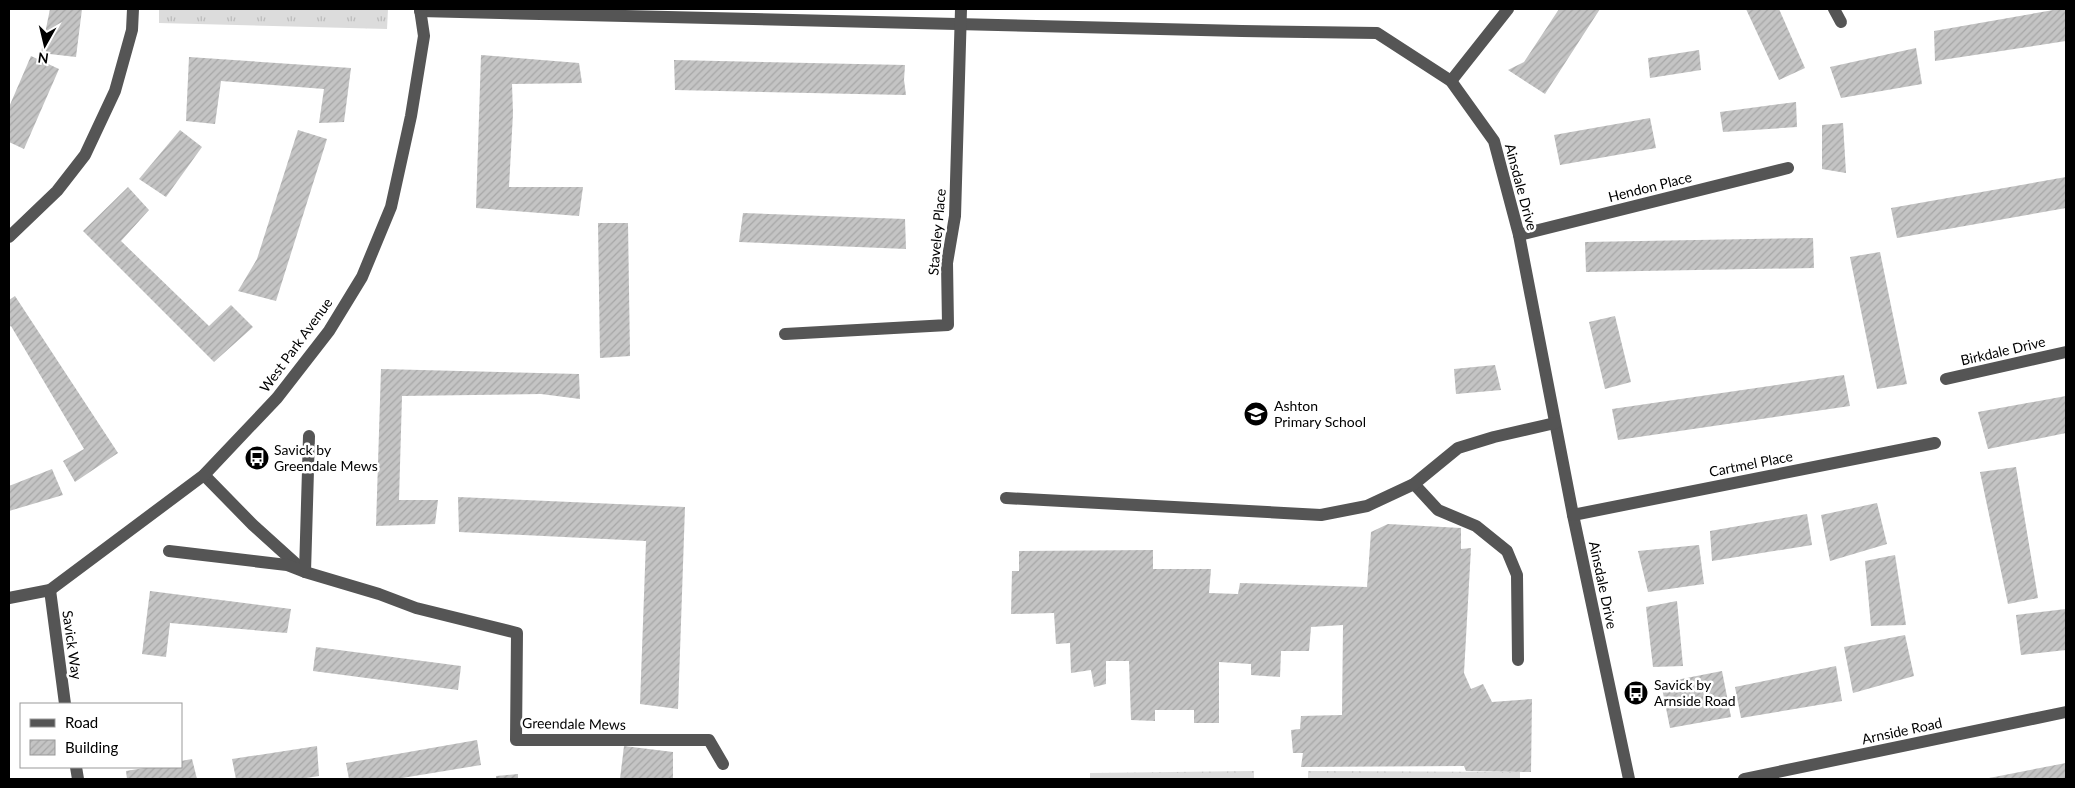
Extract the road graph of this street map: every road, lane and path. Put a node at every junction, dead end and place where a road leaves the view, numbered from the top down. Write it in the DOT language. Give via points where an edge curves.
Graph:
graph roads {
  1 [pos="134,9"];
  2 [pos="961,9"];
  3 [pos="1508,9"];
  4 [pos="1834,9"];
  5 [pos="420,10"];
  6 [pos="1841,22"];
  7 [pos="961,24"];
  8 [pos="1450,82"];
  9 [pos="1788,168"];
  10 [pos="1519,235"];
  11 [pos="9,237"];
  12 [pos="785,334"];
  13 [pos="2066,352"];
  14 [pos="1946,379"];
  15 [pos="1555,424"];
  16 [pos="309,436"];
  17 [pos="1935,443"];
  18 [pos="204,476"];
  19 [pos="1414,484"];
  20 [pos="1006,498"];
  21 [pos="1573,515"];
  22 [pos="169,551"];
  23 [pos="305,572"];
  24 [pos="50,590"];
  25 [pos="9,598"];
  26 [pos="1518,660"];
  27 [pos="66,703"];
  28 [pos="2066,712"];
  29 [pos="722,764"];
  30 [pos="1629,779"];
  31 [pos="1744,779"];
  1 -- 11 [label="street" via="132,30 115,91 85,155 56,191"];
  2 -- 7 [label="street, Staveley Place"];
  3 -- 8 [label="street"];
  4 -- 6 [label="street"];
  5 -- 7 [label="street, Ainsdale Drive"];
  5 -- 18 [label="street, West Park Avenue" via="424,36 411,116 391,208 362,277 329,330 277,398"];
  7 -- 8 [label="street, Ainsdale Drive" via="1377,33"];
  7 -- 12 [label="street, Staveley Place" via="955,216 947,263 948,326"];
  8 -- 10 [label="street, Ainsdale Drive" via="1494,141"];
  9 -- 10 [label="street, Hendon Place"];
  10 -- 15 [label="street, Ainsdale Drive"];
  13 -- 14 [label="street, Birkdale Drive"];
  15 -- 19 [label="street" via="1458,448"];
  15 -- 21 [label="street, Ainsdale Drive"];
  16 -- 23 [label="street"];
  17 -- 21 [label="street, Cartmel Place"];
  18 -- 23 [label="street"];
  18 -- 24 [label="street, West Park Avenue"];
  19 -- 20 [label="street" via="1367,506 1321,515"];
  19 -- 26 [label="street" via="1438,510 1476,526 1507,551 1517,575"];
  21 -- 30 [label="street, Ainsdale Drive"];
  22 -- 23 [label="street" via="287,565"];
  23 -- 29 [label="street, Greendale Mews" via="416,608 517,632 516,740 709,740"];
  24 -- 25 [label="street, West Park Avenue"];
  24 -- 27 [label="street, Savick Way"];
  28 -- 31 [label="street, Arnside Road"];
}
